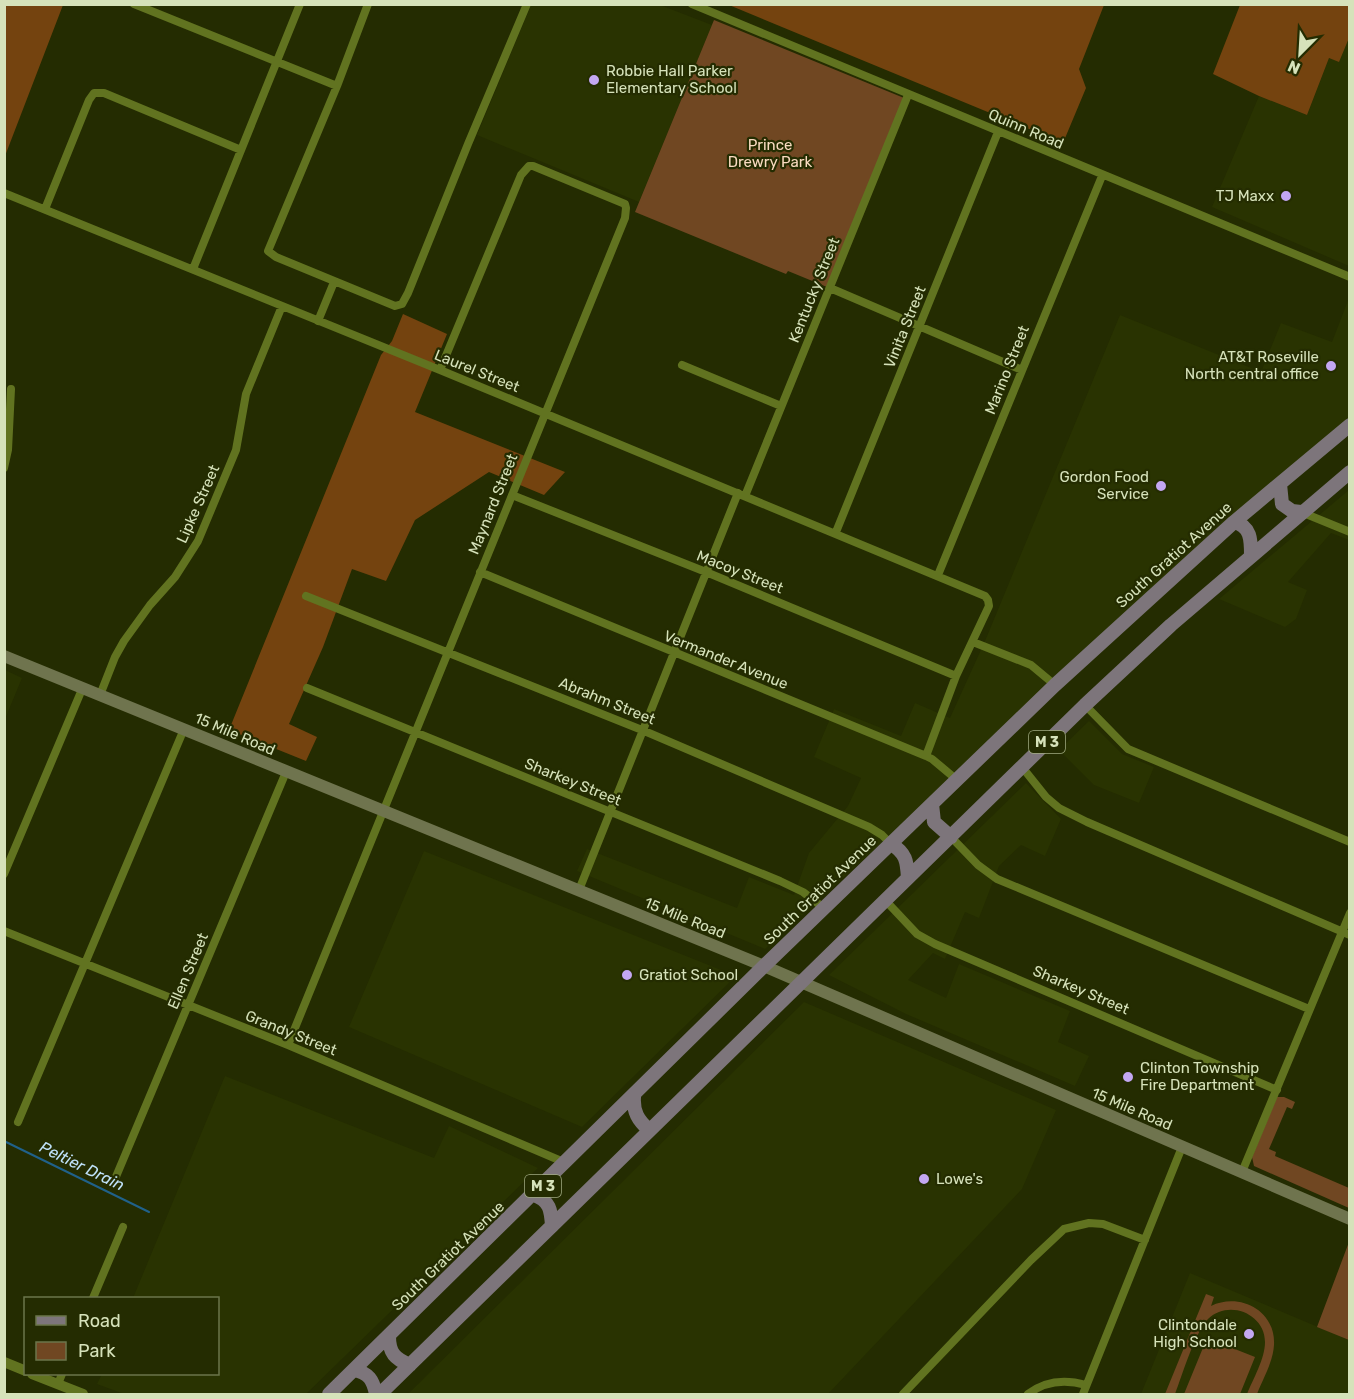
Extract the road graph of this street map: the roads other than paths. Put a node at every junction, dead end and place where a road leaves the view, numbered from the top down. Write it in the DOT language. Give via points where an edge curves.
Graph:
graph roads {
  1 [pos="134,4"];
  2 [pos="300,4"];
  3 [pos="368,4"];
  4 [pos="528,4"];
  5 [pos="692,4"];
  6 [pos="277,62"];
  7 [pos="337,86"];
  8 [pos="908,95"];
  9 [pos="998,132"];
  10 [pos="241,150"];
  11 [pos="1102,176"];
  12 [pos="4,193"];
  13 [pos="45,209"];
  14 [pos="193,269"];
  15 [pos="1350,277"];
  16 [pos="334,282"];
  17 [pos="830,288"];
  18 [pos="282,306"];
  19 [pos="318,321"];
  20 [pos="920,326"];
  21 [pos="682,365"];
  22 [pos="440,370"];
  23 [pos="1022,370"];
  24 [pos="11,389"];
  25 [pos="782,406"];
  26 [pos="544,413"];
  27 [pos="1350,425"];
  28 [pos="4,468"];
  29 [pos="1350,472"];
  30 [pos="1280,484"];
  31 [pos="742,494"];
  32 [pos="512,495"];
  33 [pos="1301,512"];
  34 [pos="1234,522"];
  35 [pos="836,532"];
  36 [pos="1350,532"];
  37 [pos="1251,555"];
  38 [pos="480,572"];
  39 [pos="706,572"];
  40 [pos="938,575"];
  41 [pos="306,596"];
  42 [pos="973,642"];
  43 [pos="448,652"];
  44 [pos="673,653"];
  45 [pos="4,656"];
  46 [pos="956,676"];
  47 [pos="1055,685"];
  48 [pos="83,687"];
  49 [pos="307,687"];
  50 [pos="100,695"];
  51 [pos="1085,705"];
  52 [pos="184,729"];
  53 [pos="642,730"];
  54 [pos="414,732"];
  55 [pos="926,756"];
  56 [pos="1022,767"];
  57 [pos="286,772"];
  58 [pos="957,780"];
  59 [pos="932,804"];
  60 [pos="383,810"];
  61 [pos="609,812"];
  62 [pos="951,837"];
  63 [pos="1350,842"];
  64 [pos="891,844"];
  65 [pos="4,874"];
  66 [pos="908,878"];
  67 [pos="579,890"];
  68 [pos="885,900"];
  69 [pos="825,909"];
  70 [pos="1350,913"];
  71 [pos="4,931"];
  72 [pos="1346,933"];
  73 [pos="85,964"];
  74 [pos="764,966"];
  75 [pos="801,982"];
  76 [pos="188,1006"];
  77 [pos="1309,1010"];
  78 [pos="288,1046"];
  79 [pos="1277,1090"];
  80 [pos="634,1097"];
  81 [pos="18,1122"];
  82 [pos="649,1130"];
  83 [pos="1182,1148"];
  84 [pos="567,1163"];
  85 [pos="1242,1172"];
  86 [pos="115,1179"];
  87 [pos="534,1195"];
  88 [pos="1350,1219"];
  89 [pos="552,1226"];
  90 [pos="123,1227"];
  91 [pos="1145,1240"];
  92 [pos="94,1297"];
  93 [pos="389,1336"];
  94 [pos="4,1362"];
  95 [pos="410,1365"];
  96 [pos="24,1370"];
  97 [pos="354,1370"];
  98 [pos="38,1375"];
  99 [pos="60,1379"];
  100 [pos="1086,1385"];
  101 [pos="83,1395"];
  102 [pos="329,1395"];
  103 [pos="378,1395"];
  104 [pos="903,1395"];
  105 [pos="1028,1395"];
  106 [pos="1083,1395"];
  1 -- 6 [label="street"];
  2 -- 6 [label="street"];
  3 -- 7 [label="street"];
  4 -- 16 [label="street" via="405,301 399,306 390,305"];
  5 -- 8 [label="street, Quinn Road"];
  6 -- 7 [label="street"];
  6 -- 10 [label="street"];
  7 -- 16 [label="street" via="268,251"];
  8 -- 9 [label="street, Quinn Road"];
  8 -- 17 [label="street, Kentucky Street"];
  9 -- 11 [label="street, Quinn Road"];
  9 -- 20 [label="street, Vinita Street"];
  10 -- 13 [label="street" via="99,92 92,95"];
  10 -- 14 [label="street"];
  11 -- 15 [label="street, Quinn Road"];
  11 -- 23 [label="street, Marino Street"];
  12 -- 13 [label="street, Laurel Street"];
  13 -- 14 [label="street, Laurel Street"];
  14 -- 18 [label="street, Laurel Street"];
  16 -- 19 [label="street"];
  17 -- 20 [label="street"];
  17 -- 25 [label="street, Kentucky Street"];
  18 -- 19 [label="street, Laurel Street"];
  18 -- 50 [label="street, Lipke Street" via="246,394 236,450 198,541 124,641"];
  19 -- 22 [label="street, Laurel Street"];
  20 -- 23 [label="street"];
  20 -- 35 [label="street, Vinita Street"];
  21 -- 25 [label="street"];
  22 -- 26 [label="street, Laurel Street"];
  22 -- 26 [label="street, Maynard Street" via="526,168 533,166 619,201 627,207 625,218"];
  23 -- 40 [label="street, Marino Street"];
  24 -- 28 [label="street"];
  25 -- 31 [label="street, Kentucky Street"];
  26 -- 31 [label="street, Laurel Street"];
  26 -- 32 [label="street, Maynard Street"];
  27 -- 30 [label="main road, South Gratiot Avenue / M 3"];
  29 -- 33 [label="main road, M 3"];
  30 -- 33 [label="main road" via="1282,504"];
  30 -- 34 [label="main road, South Gratiot Avenue / M 3"];
  31 -- 35 [label="street, Laurel Street"];
  31 -- 39 [label="street, Kentucky Street"];
  32 -- 38 [label="street, Maynard Street"];
  32 -- 39 [label="street, Macoy Street"];
  33 -- 36 [label="street"];
  33 -- 37 [label="main road, M 3"];
  34 -- 37 [label="main road" via="1248,530"];
  34 -- 47 [label="main road, South Gratiot Avenue / M 3"];
  35 -- 40 [label="street, Laurel Street"];
  37 -- 51 [label="main road, M 3"];
  38 -- 43 [label="street, Maynard Street"];
  38 -- 44 [label="street, Vermander Avenue"];
  39 -- 44 [label="street, Kentucky Street"];
  39 -- 46 [label="street, Macoy Street"];
  40 -- 42 [label="street, Laurel Street" via="988,600"];
  41 -- 43 [label="street, Abrahm Street"];
  42 -- 46 [label="street"];
  42 -- 47 [label="street" via="1031,665"];
  43 -- 53 [label="street, Abrahm Street"];
  43 -- 54 [label="street, Maynard Street"];
  44 -- 53 [label="street, Kentucky Street"];
  44 -- 55 [label="street, Vermander Avenue"];
  45 -- 48 [label="main road, 15 Mile Road"];
  46 -- 55 [label="street"];
  47 -- 58 [label="main road, South Gratiot Avenue / M 3"];
  48 -- 50 [label="main road, 15 Mile Road"];
  48 -- 65 [label="street"];
  49 -- 54 [label="street, Sharkey Street"];
  50 -- 52 [label="main road, 15 Mile Road"];
  51 -- 56 [label="main road, M 3"];
  51 -- 63 [label="street" via="1128,749"];
  52 -- 57 [label="main road, 15 Mile Road"];
  52 -- 73 [label="street"];
  53 -- 61 [label="street, Kentucky Street"];
  53 -- 64 [label="street, Abrahm Street" via="860,823"];
  54 -- 60 [label="street, Maynard Street"];
  54 -- 61 [label="street, Sharkey Street"];
  55 -- 58 [label="street, Vermander Avenue"];
  56 -- 62 [label="main road, M 3"];
  56 -- 72 [label="street" via="1059,808"];
  57 -- 60 [label="main road, 15 Mile Road"];
  57 -- 76 [label="street, Ellen Street"];
  58 -- 59 [label="main road, South Gratiot Avenue / M 3"];
  59 -- 62 [label="main road" via="934,822"];
  59 -- 64 [label="main road, South Gratiot Avenue / M 3"];
  60 -- 67 [label="main road, 15 Mile Road"];
  60 -- 78 [label="street, Maynard Street"];
  61 -- 67 [label="street, Kentucky Street"];
  61 -- 69 [label="street, Sharkey Street" via="793,886"];
  62 -- 66 [label="main road, M 3"];
  62 -- 77 [label="street" via="997,879"];
  64 -- 66 [label="main road" via="906,856"];
  64 -- 69 [label="main road, South Gratiot Avenue / M 3"];
  66 -- 68 [label="main road, M 3"];
  67 -- 74 [label="main road, 15 Mile Road"];
  68 -- 75 [label="main road, M 3"];
  68 -- 79 [label="street, Sharkey Street" via="917,934 935,944"];
  69 -- 74 [label="main road, South Gratiot Avenue / M 3"];
  70 -- 72 [label="street"];
  71 -- 73 [label="street, Grandy Street"];
  72 -- 77 [label="street"];
  73 -- 76 [label="street, Grandy Street"];
  73 -- 81 [label="street"];
  74 -- 75 [label="main road, 15 Mile Road"];
  74 -- 80 [label="main road, South Gratiot Avenue / M 3"];
  75 -- 82 [label="main road, M 3"];
  75 -- 83 [label="main road, 15 Mile Road"];
  76 -- 78 [label="street, Grandy Street"];
  76 -- 86 [label="street, Ellen Street"];
  77 -- 79 [label="street"];
  78 -- 84 [label="street, Grandy Street"];
  79 -- 85 [label="street"];
  80 -- 82 [label="main road" via="637,1117"];
  80 -- 84 [label="main road, South Gratiot Avenue / M 3"];
  82 -- 89 [label="main road, M 3"];
  83 -- 85 [label="main road, 15 Mile Road"];
  83 -- 91 [label="street"];
  84 -- 87 [label="main road, South Gratiot Avenue / M 3"];
  85 -- 88 [label="main road, 15 Mile Road"];
  87 -- 89 [label="main road" via="549,1206"];
  87 -- 93 [label="main road, South Gratiot Avenue / M 3"];
  89 -- 95 [label="main road, M 3"];
  90 -- 92 [label="street"];
  91 -- 100 [label="street"];
  91 -- 104 [label="street" via="1102,1224 1064,1229"];
  93 -- 95 [label="main road" via="396,1359"];
  93 -- 97 [label="main road, South Gratiot Avenue / M 3"];
  94 -- 96 [label="street"];
  95 -- 103 [label="main road, M 3"];
  97 -- 102 [label="main road, South Gratiot Avenue / M 3"];
  97 -- 103 [label="main road" via="368,1375"];
  98 -- 99 [label="street"];
  99 -- 101 [label="street"];
  100 -- 105 [label="street" via="1054,1382"];
  100 -- 106 [label="street"];
}
